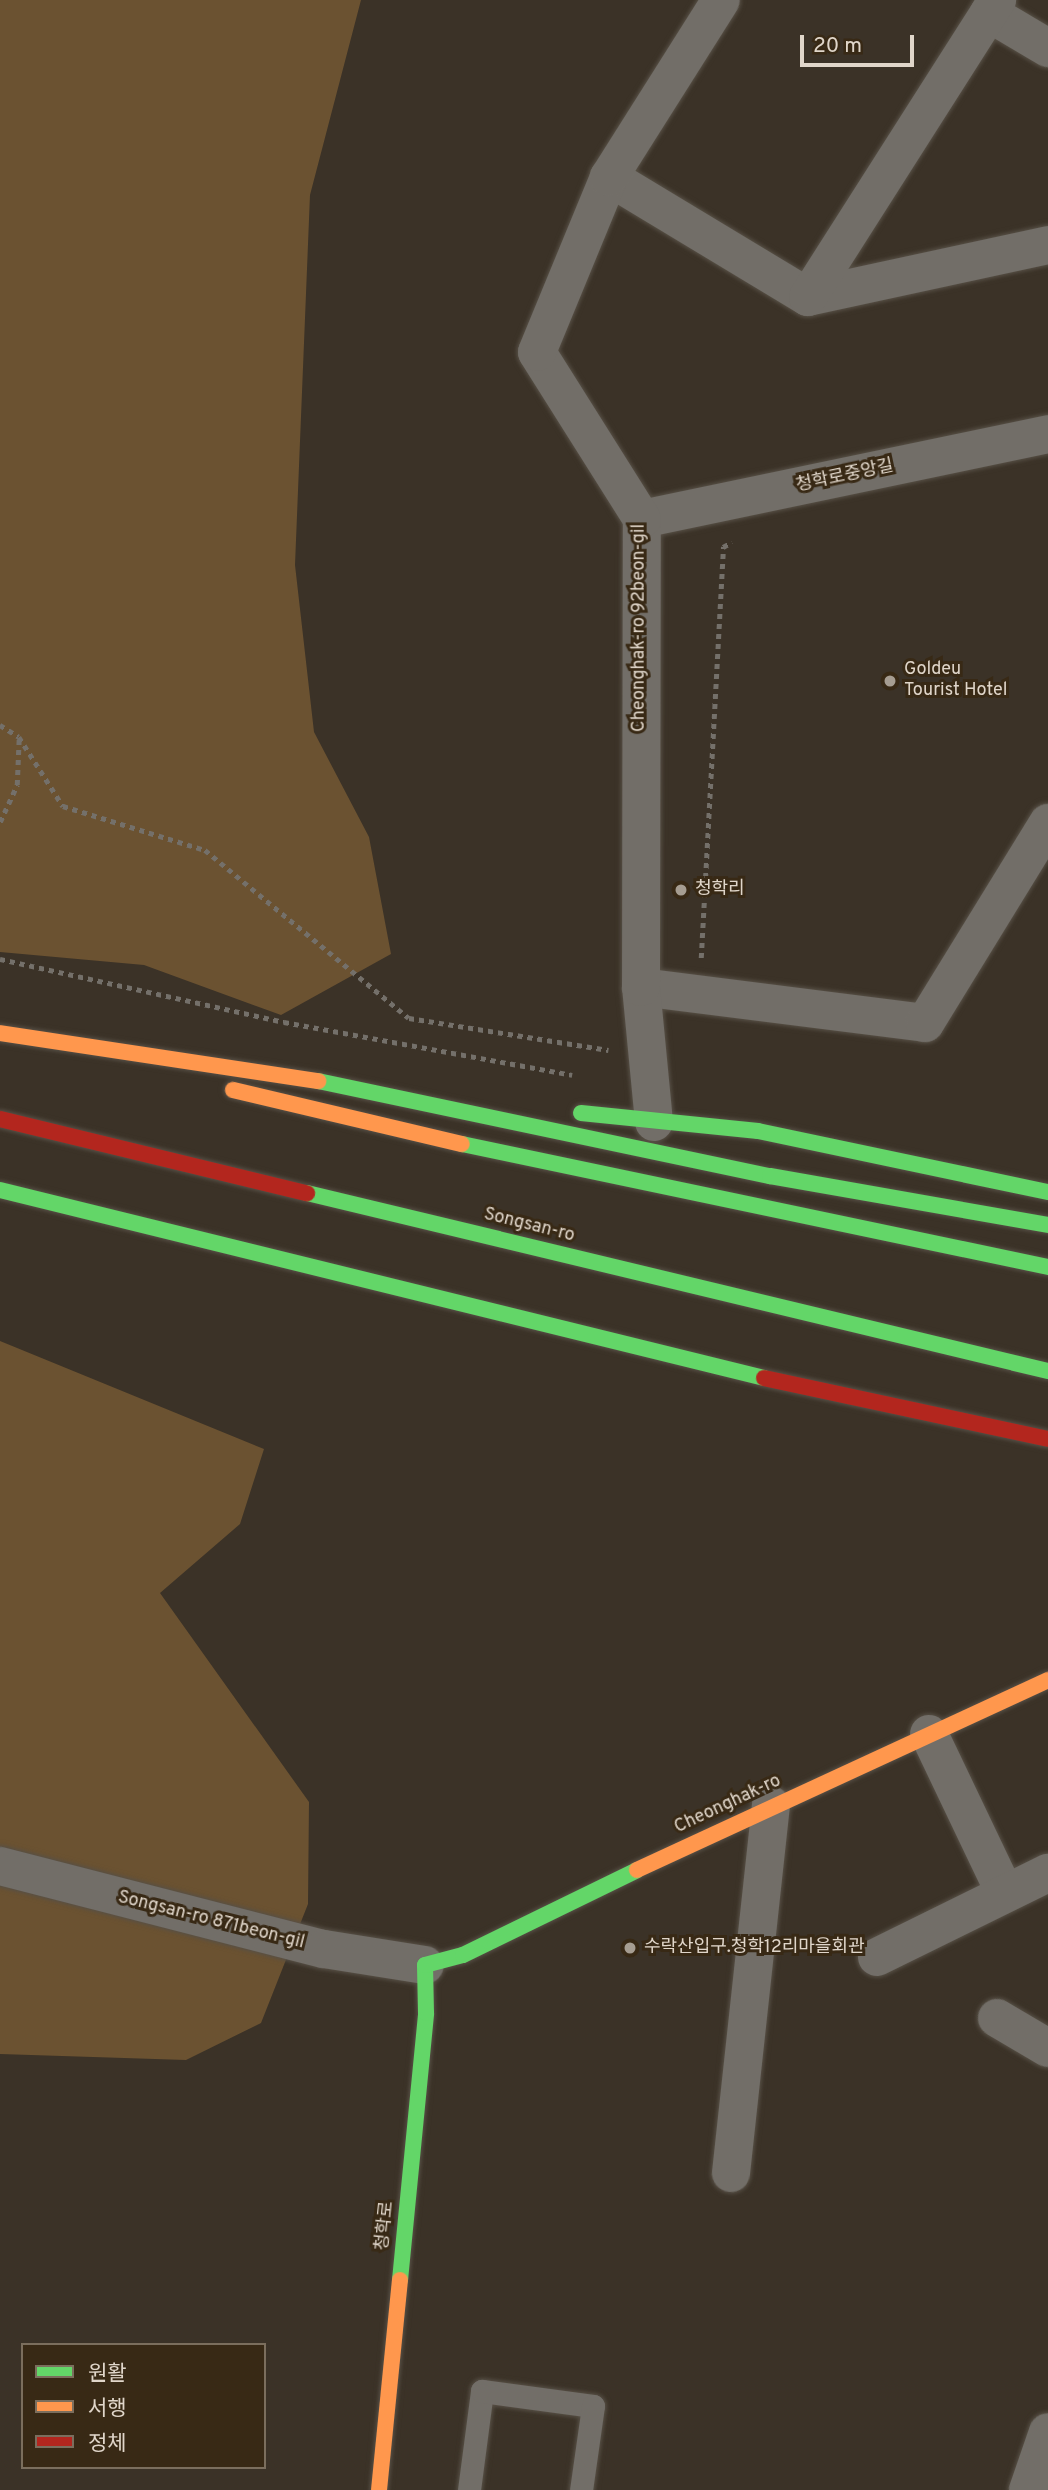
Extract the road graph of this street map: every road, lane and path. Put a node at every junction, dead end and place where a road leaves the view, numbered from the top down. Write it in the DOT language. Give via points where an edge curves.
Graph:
graph roads {
  1 [pos="721,0"];
  2 [pos="993,6"];
  3 [pos="1048,48"];
  4 [pos="609,177"];
  5 [pos="1048,245"];
  6 [pos="808,297"];
  7 [pos="1048,434"];
  8 [pos="642,519"];
  9 [pos="723,547"];
  10 [pos="0,725"];
  11 [pos="19,737"];
  12 [pos="0,822"];
  13 [pos="1048,824"];
  14 [pos="0,960"];
  15 [pos="641,987"];
  16 [pos="699,995"];
  17 [pos="0,1033"];
  18 [pos="45,1043"];
  19 [pos="647,1057"];
  20 [pos="580,1076"];
  21 [pos="300,1077"];
  22 [pos="517,1105"];
  23 [pos="558,1110"];
  24 [pos="0,1119"];
  25 [pos="654,1122"];
  26 [pos="0,1190"];
  27 [pos="1048,1192"];
  28 [pos="1048,1225"];
  29 [pos="1048,1267"];
  30 [pos="1048,1371"];
  31 [pos="1048,1439"];
  32 [pos="1048,1680"];
  33 [pos="929,1734"];
  34 [pos="771,1805"];
  35 [pos="0,1866"];
  36 [pos="1048,1873"];
  37 [pos="1004,1891"];
  38 [pos="877,1957"];
  39 [pos="425,1965"];
  40 [pos="997,2018"];
  41 [pos="1048,2048"];
  42 [pos="731,2173"];
  43 [pos="1048,2431"];
  44 [pos="379,2490"];
  45 [pos="469,2490"];
  46 [pos="581,2490"];
  47 [pos="1028,2490"];
  1 -- 4 [label="street, Cheonghak-ro 92beon-gil"];
  2 -- 3 [label="street"];
  2 -- 6 [label="street"];
  4 -- 6 [label="street"];
  4 -- 8 [label="street, Cheonghak-ro 92beon-gil" via="537,352"];
  5 -- 6 [label="street"];
  7 -- 8 [label="street, 청학로중앙길"];
  8 -- 15 [label="street, Cheonghak-ro 92beon-gil"];
  9 -- 16 [label="path"];
  10 -- 11 [label="path"];
  11 -- 12 [label="path" via="17,785"];
  11 -- 19 [label="path" via="63,806 205,850 409,1018"];
  13 -- 16 [label="street" via="925,1023"];
  14 -- 20 [label="path" via="284,1022"];
  15 -- 16 [label="street"];
  15 -- 19 [label="street, Cheonghak-ro 92beon-gil"];
  17 -- 18 [label="main road"];
  18 -- 21 [label="main road"];
  18 -- 29 [label="main road" via="418,1135"];
  19 -- 25 [label="street, Cheonghak-ro 92beon-gil"];
  21 -- 22 [label="main road"];
  21 -- 28 [label="main road" via="770,1176"];
  23 -- 25 [label="main road"];
  24 -- 30 [label="main road, Songsan-ro"];
  25 -- 27 [label="main road" via="758,1131"];
  26 -- 31 [label="main road" via="673,1359"];
  32 -- 33 [label="main road, Cheonghak-ro"];
  33 -- 34 [label="main road, Cheonghak-ro"];
  33 -- 37 [label="street"];
  34 -- 39 [label="main road, Cheonghak-ro" via="463,1955"];
  34 -- 42 [label="street"];
  35 -- 39 [label="street, Songsan-ro 871beon-gil" via="324,1949"];
  36 -- 37 [label="street"];
  37 -- 38 [label="street"];
  39 -- 44 [label="main road, 청학로" via="426,2013"];
  40 -- 41 [label="street"];
  43 -- 47 [label="street"];
  45 -- 46 [label="lane" via="482,2391 593,2406"];
}
